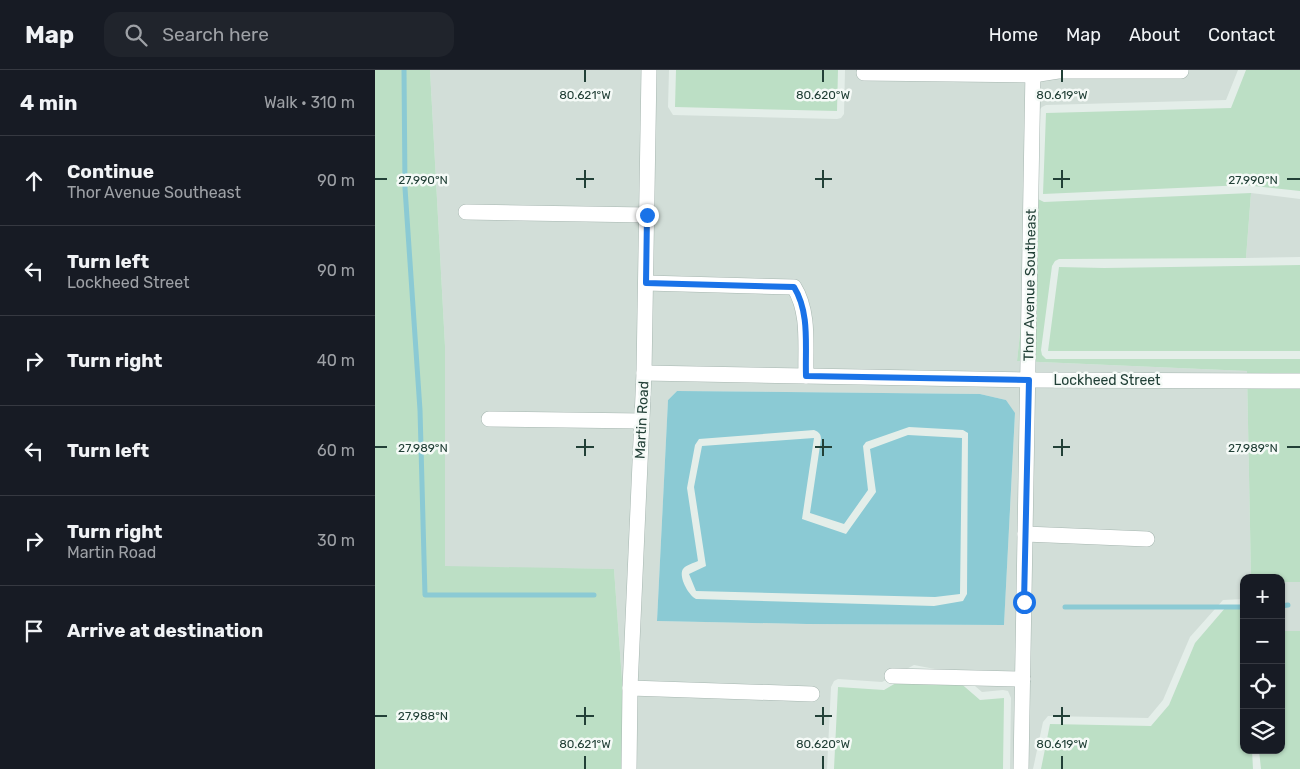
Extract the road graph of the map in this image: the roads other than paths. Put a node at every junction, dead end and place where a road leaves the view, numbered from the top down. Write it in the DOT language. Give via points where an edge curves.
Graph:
graph roads {
  1 [pos="649,70"];
  2 [pos="1181,71"];
  3 [pos="1033,72"];
  4 [pos="864,73"];
  5 [pos="466,212"];
  6 [pos="647,215"];
  7 [pos="646,283"];
  8 [pos="644,373"];
  9 [pos="806,376"];
  10 [pos="1029,380"];
  11 [pos="1300,381"];
  12 [pos="489,418"];
  13 [pos="642,421"];
  14 [pos="1025,534"];
  15 [pos="1147,539"];
  16 [pos="892,676"];
  17 [pos="1023,679"];
  18 [pos="630,688"];
  19 [pos="812,694"];
  20 [pos="629,769"];
  21 [pos="1021,769"];
  1 -- 6 [label="street, Martin Road"];
  2 -- 3 [label="street"];
  3 -- 4 [label="street"];
  3 -- 10 [label="street, Thor Avenue Southeast"];
  5 -- 6 [label="street"];
  6 -- 7 [label="street, Martin Road"];
  7 -- 8 [label="street, Martin Road"];
  7 -- 9 [label="street" via="794,287 802,299"];
  8 -- 9 [label="street, Lockheed Street"];
  8 -- 13 [label="street, Martin Road"];
  9 -- 10 [label="street, Lockheed Street"];
  10 -- 11 [label="street, Lockheed Street"];
  10 -- 14 [label="street, Thor Avenue Southeast"];
  12 -- 13 [label="street"];
  13 -- 18 [label="street, Martin Road"];
  14 -- 15 [label="street"];
  14 -- 17 [label="street, Thor Avenue Southeast"];
  16 -- 17 [label="street"];
  17 -- 21 [label="street, Thor Avenue Southeast"];
  18 -- 19 [label="street"];
  18 -- 20 [label="street, Martin Road"];
}
